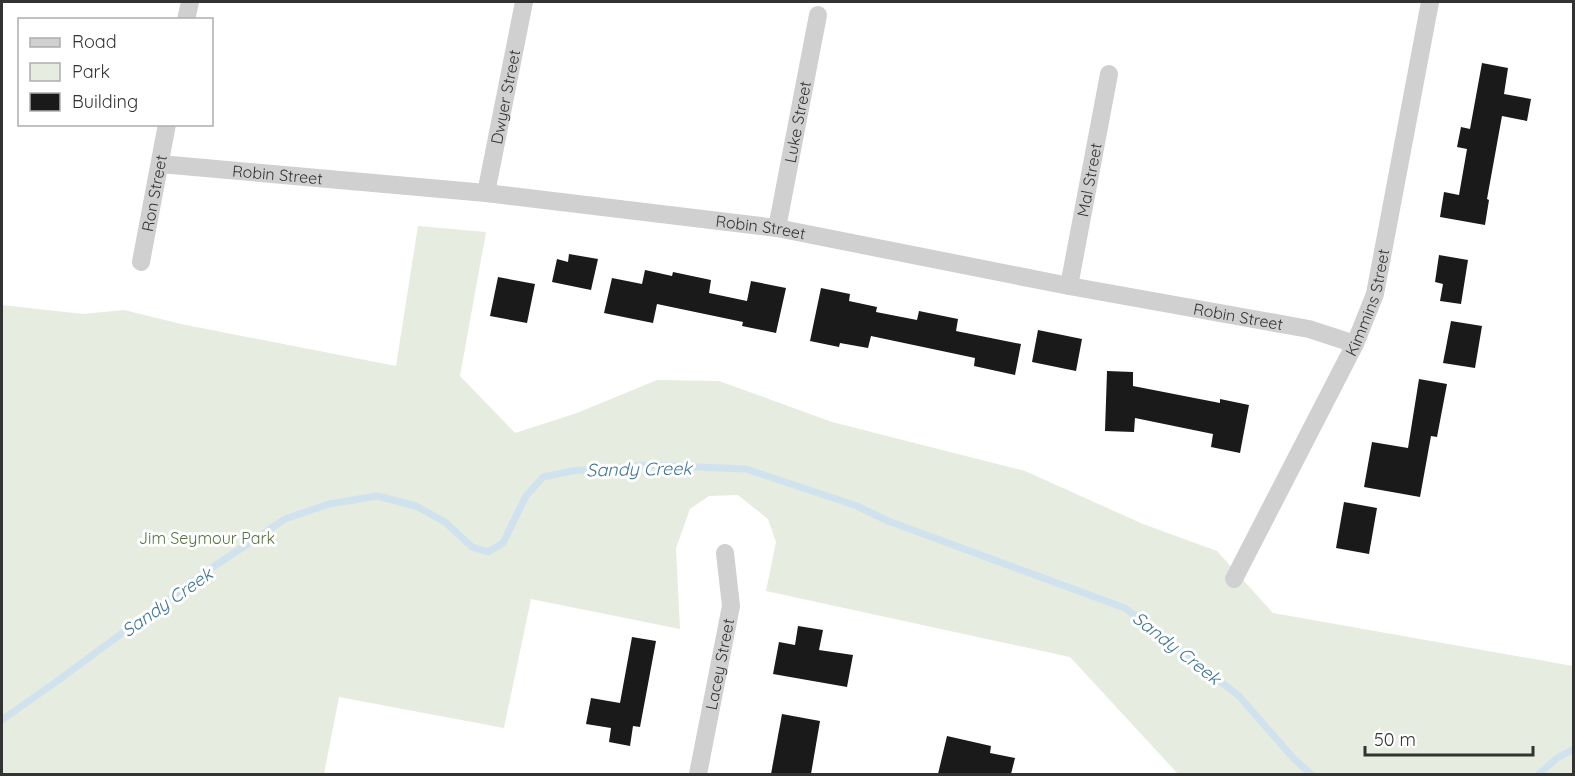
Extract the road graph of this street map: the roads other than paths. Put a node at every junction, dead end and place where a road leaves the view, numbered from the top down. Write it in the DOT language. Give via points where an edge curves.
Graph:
graph roads {
  1 [pos="190,2"];
  2 [pos="524,2"];
  3 [pos="1430,2"];
  4 [pos="818,15"];
  5 [pos="186,18"];
  6 [pos="1109,74"];
  7 [pos="167,126"];
  8 [pos="160,164"];
  9 [pos="486,193"];
  10 [pos="777,228"];
  11 [pos="141,262"];
  12 [pos="1069,286"];
  13 [pos="1354,344"];
  14 [pos="725,554"];
  15 [pos="1234,579"];
  16 [pos="698,774"];
  1 -- 5 [label="street"];
  2 -- 9 [label="street, Dwyer Street"];
  3 -- 13 [label="street, Kimmins Street" via="1375,294"];
  4 -- 10 [label="street, Luke Street"];
  6 -- 12 [label="street, Mal Street"];
  7 -- 8 [label="street, Ron Street"];
  8 -- 9 [label="street, Robin Street"];
  8 -- 11 [label="street, Ron Street"];
  9 -- 10 [label="street, Robin Street"];
  10 -- 12 [label="street, Robin Street"];
  12 -- 13 [label="street, Robin Street" via="1309,329"];
  13 -- 15 [label="street, Kimmins Street"];
  14 -- 16 [label="street, Lacey Street" via="731,606"];
}
